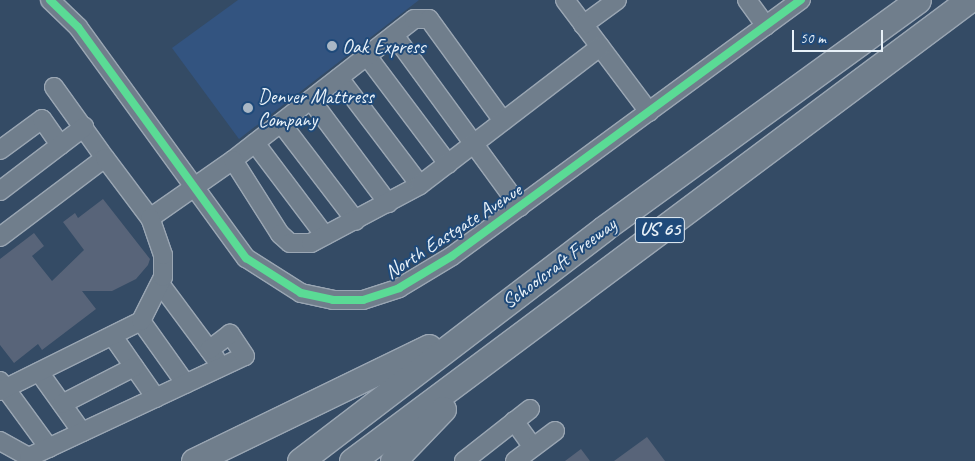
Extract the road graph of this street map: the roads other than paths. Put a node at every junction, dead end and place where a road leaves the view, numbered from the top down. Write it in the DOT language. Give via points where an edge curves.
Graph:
graph roads {
  1 [pos="50,0"];
  2 [pos="565,0"];
  3 [pos="617,0"];
  4 [pos="747,0"];
  5 [pos="801,0"];
  6 [pos="918,0"];
  7 [pos="968,0"];
  8 [pos="584,25"];
  9 [pos="766,26"];
  10 [pos="394,35"];
  11 [pos="600,47"];
  12 [pos="367,56"];
  13 [pos="339,78"];
  14 [pos="54,87"];
  15 [pos="311,100"];
  16 [pos="649,112"];
  17 [pos="503,121"];
  18 [pos="281,123"];
  19 [pos="84,127"];
  20 [pos="255,143"];
  21 [pos="473,144"];
  22 [pos="60,146"];
  23 [pos="0,150"];
  24 [pos="105,158"];
  25 [pos="233,160"];
  26 [pos="448,164"];
  27 [pos="420,185"];
  28 [pos="196,190"];
  29 [pos="0,191"];
  30 [pos="388,203"];
  31 [pos="520,207"];
  32 [pos="150,218"];
  33 [pos="356,221"];
  34 [pos="603,229"];
  35 [pos="325,236"];
  36 [pos="0,237"];
  37 [pos="625,256"];
  38 [pos="161,285"];
  39 [pos="141,321"];
  40 [pos="114,338"];
  41 [pos="209,350"];
  42 [pos="134,367"];
  43 [pos="222,367"];
  44 [pos="39,372"];
  45 [pos="186,384"];
  46 [pos="2,387"];
  47 [pos="156,398"];
  48 [pos="62,404"];
  49 [pos="530,408"];
  50 [pos="514,421"];
  51 [pos="555,431"];
  52 [pos="82,432"];
  53 [pos="0,441"];
  54 [pos="533,447"];
  55 [pos="49,448"];
  56 [pos="194,461"];
  57 [pos="300,461"];
  58 [pos="352,461"];
  59 [pos="393,461"];
  60 [pos="464,461"];
  61 [pos="515,461"];
  1 -- 28 [label="street, North Eastgate Avenue" via="78,27"];
  2 -- 8 [label="street"];
  3 -- 8 [label="street"];
  4 -- 9 [label="street"];
  5 -- 9 [label="street, North Eastgate Avenue"];
  6 -- 34 [label="highway, Schoolcraft Freeway / US 65"];
  7 -- 37 [label="highway, Schoolcraft Freeway / US 65"];
  8 -- 11 [label="street"];
  9 -- 16 [label="street, North Eastgate Avenue"];
  10 -- 12 [label="street"];
  10 -- 17 [label="street" via="414,20 430,19"];
  10 -- 21 [label="street"];
  11 -- 16 [label="street"];
  11 -- 17 [label="street"];
  12 -- 13 [label="street"];
  12 -- 26 [label="street"];
  13 -- 15 [label="street"];
  13 -- 27 [label="street"];
  14 -- 19 [label="street"];
  15 -- 18 [label="street"];
  15 -- 30 [label="street"];
  16 -- 31 [label="street, North Eastgate Avenue"];
  17 -- 21 [label="street"];
  18 -- 20 [label="street"];
  18 -- 33 [label="street"];
  19 -- 22 [label="street"];
  19 -- 24 [label="street"];
  20 -- 25 [label="street"];
  20 -- 35 [label="street"];
  21 -- 26 [label="street"];
  21 -- 31 [label="street"];
  22 -- 23 [label="street" via="42,119"];
  22 -- 29 [label="street"];
  24 -- 32 [label="street"];
  24 -- 36 [label="street"];
  25 -- 28 [label="street"];
  25 -- 35 [label="street" via="290,243 311,243"];
  26 -- 27 [label="street"];
  27 -- 30 [label="street"];
  28 -- 31 [label="street, North Eastgate Avenue" via="246,258 301,293 333,300 381,297"];
  28 -- 32 [label="street"];
  30 -- 33 [label="street"];
  32 -- 38 [label="street" via="163,255"];
  33 -- 35 [label="street"];
  34 -- 56 [label="highway" via="407,359"];
  34 -- 57 [label="highway, Schoolcraft Freeway / US 65"];
  37 -- 58 [label="highway, Schoolcraft Freeway / US 65"];
  37 -- 59 [label="highway" via="462,393"];
  38 -- 39 [label="street"];
  38 -- 41 [label="street"];
  39 -- 40 [label="street"];
  39 -- 45 [label="street"];
  40 -- 42 [label="street"];
  40 -- 44 [label="street"];
  41 -- 43 [label="street"];
  41 -- 43 [label="street" via="230,334 245,356"];
  42 -- 47 [label="street"];
  42 -- 48 [label="street"];
  43 -- 45 [label="street"];
  44 -- 46 [label="street"];
  44 -- 48 [label="street"];
  45 -- 47 [label="street"];
  46 -- 55 [label="street"];
  47 -- 52 [label="street"];
  48 -- 52 [label="street"];
  49 -- 50 [label="street"];
  50 -- 54 [label="street"];
  50 -- 60 [label="street"];
  51 -- 54 [label="street"];
  52 -- 55 [label="street"];
  53 -- 55 [label="street" via="29,457"];
  54 -- 61 [label="street"];
}
